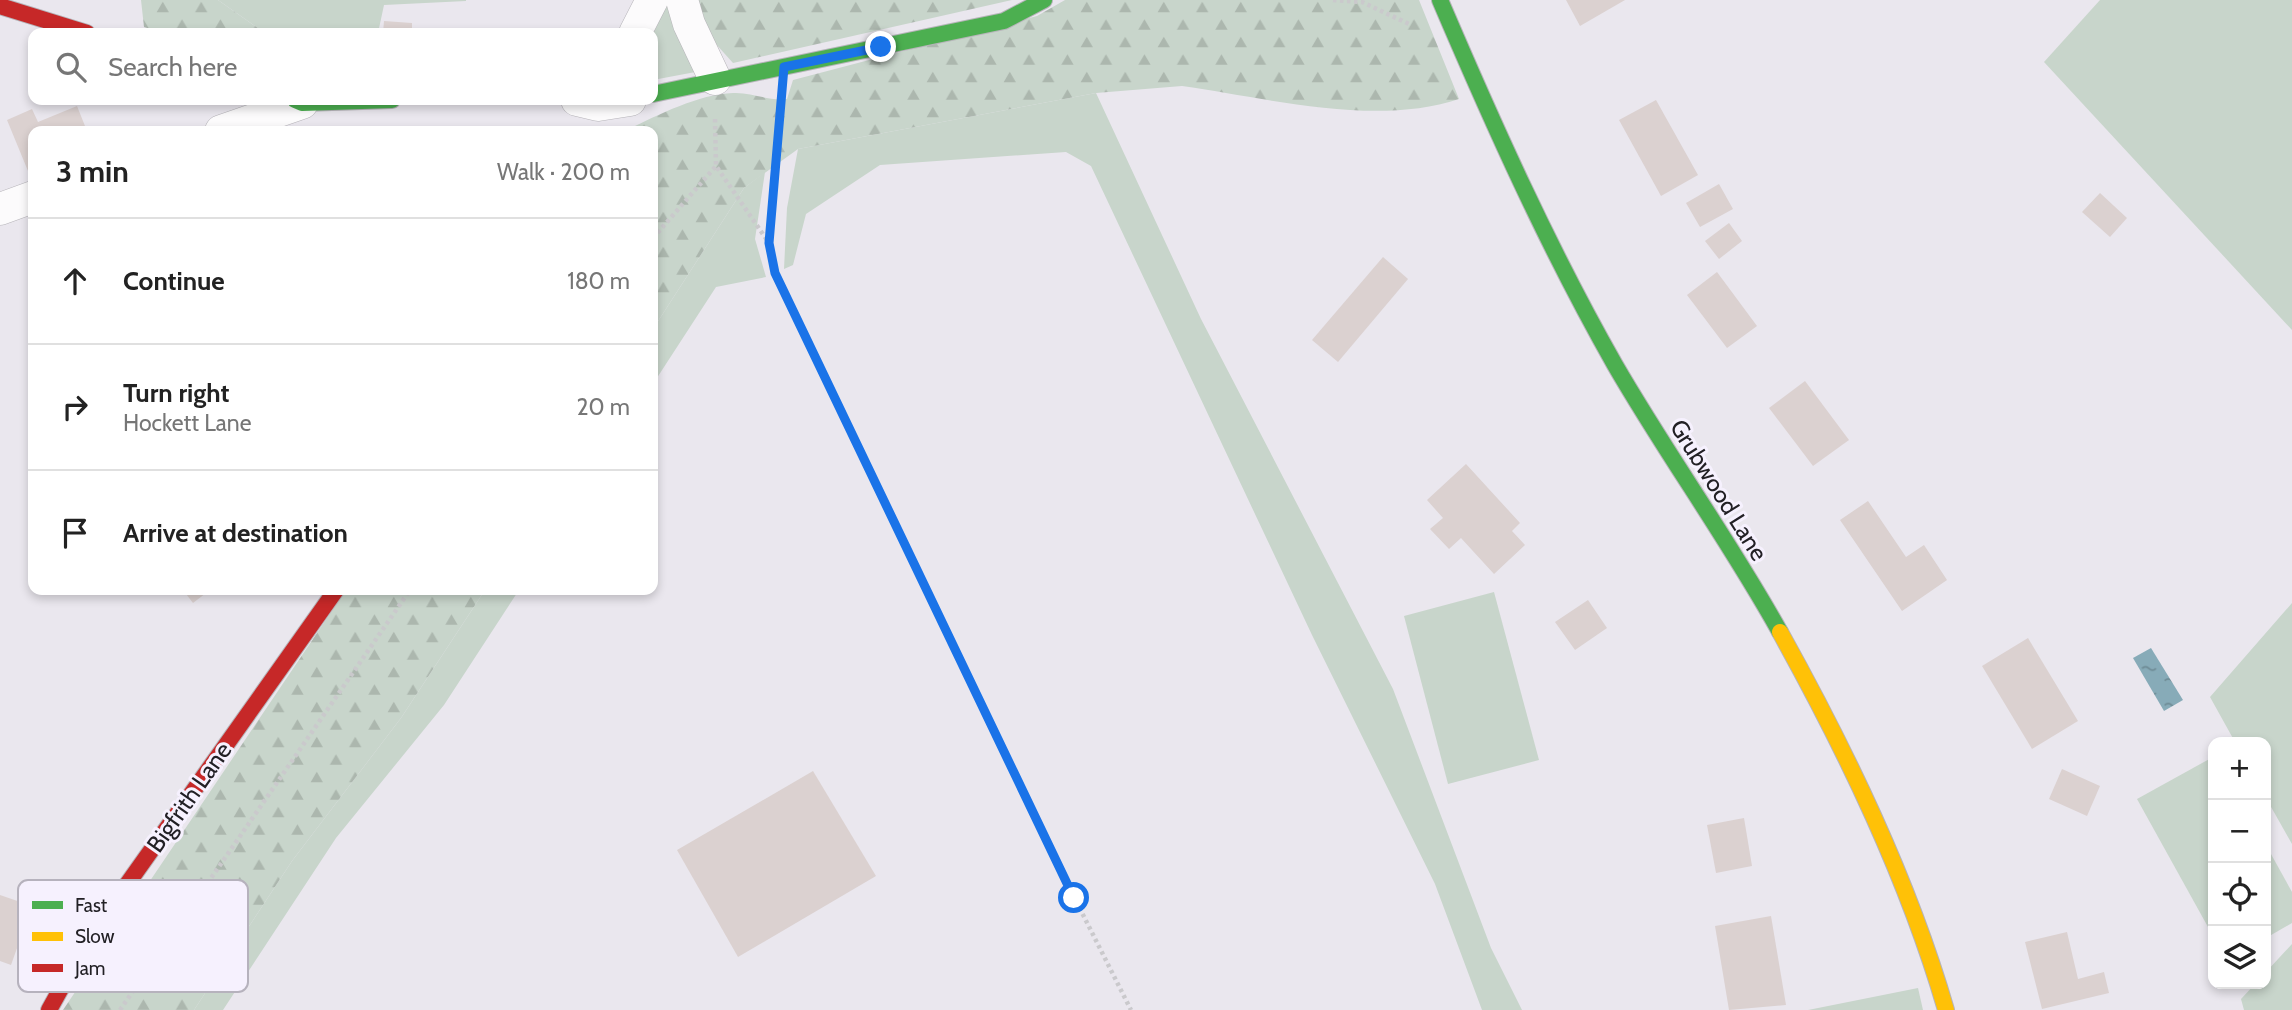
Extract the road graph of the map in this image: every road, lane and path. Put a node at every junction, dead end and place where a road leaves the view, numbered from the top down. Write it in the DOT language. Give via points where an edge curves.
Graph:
graph roads {
  1 [pos="652,0"];
  2 [pos="682,0"];
  3 [pos="1044,0"];
  4 [pos="1333,0"];
  5 [pos="1440,0"];
  6 [pos="0,6"];
  7 [pos="1412,25"];
  8 [pos="71,28"];
  9 [pos="638,28"];
  10 [pos="784,67"];
  11 [pos="715,79"];
  12 [pos="658,93"];
  13 [pos="289,105"];
  14 [pos="608,105"];
  15 [pos="591,109"];
  16 [pos="234,126"];
  17 [pos="716,166"];
  18 [pos="28,199"];
  19 [pos="0,209"];
  20 [pos="658,232"];
  21 [pos="769,243"];
  22 [pos="332,595"];
  23 [pos="407,595"];
  24 [pos="130,880"];
  25 [pos="210,880"];
  26 [pos="59,992"];
  27 [pos="132,992"];
  28 [pos="49,1010"];
  29 [pos="120,1010"];
  30 [pos="1131,1010"];
  31 [pos="1947,1010"];
  1 -- 9 [label="street"];
  2 -- 11 [label="street"];
  3 -- 10 [label="street" via="1004,21"];
  4 -- 7 [label="path" via="1362,2"];
  5 -- 31 [label="street, Grubwood Lane" via="1508,160 1552,249 1643,412 1756,591 1814,696 1867,804 1935,967"];
  6 -- 8 [label="street"];
  10 -- 11 [label="street"];
  10 -- 21 [label="path"];
  11 -- 12 [label="street"];
  11 -- 17 [label="path"];
  13 -- 16 [label="street"];
  14 -- 15 [label="street"];
  17 -- 20 [label="path"];
  17 -- 21 [label="path"];
  18 -- 19 [label="street"];
  21 -- 30 [label="path" via="781,285"];
  22 -- 24 [label="street, Bigfrith Lane"];
  23 -- 25 [label="path"];
  26 -- 28 [label="street, Bigfrith Lane"];
  27 -- 29 [label="path"];
}
